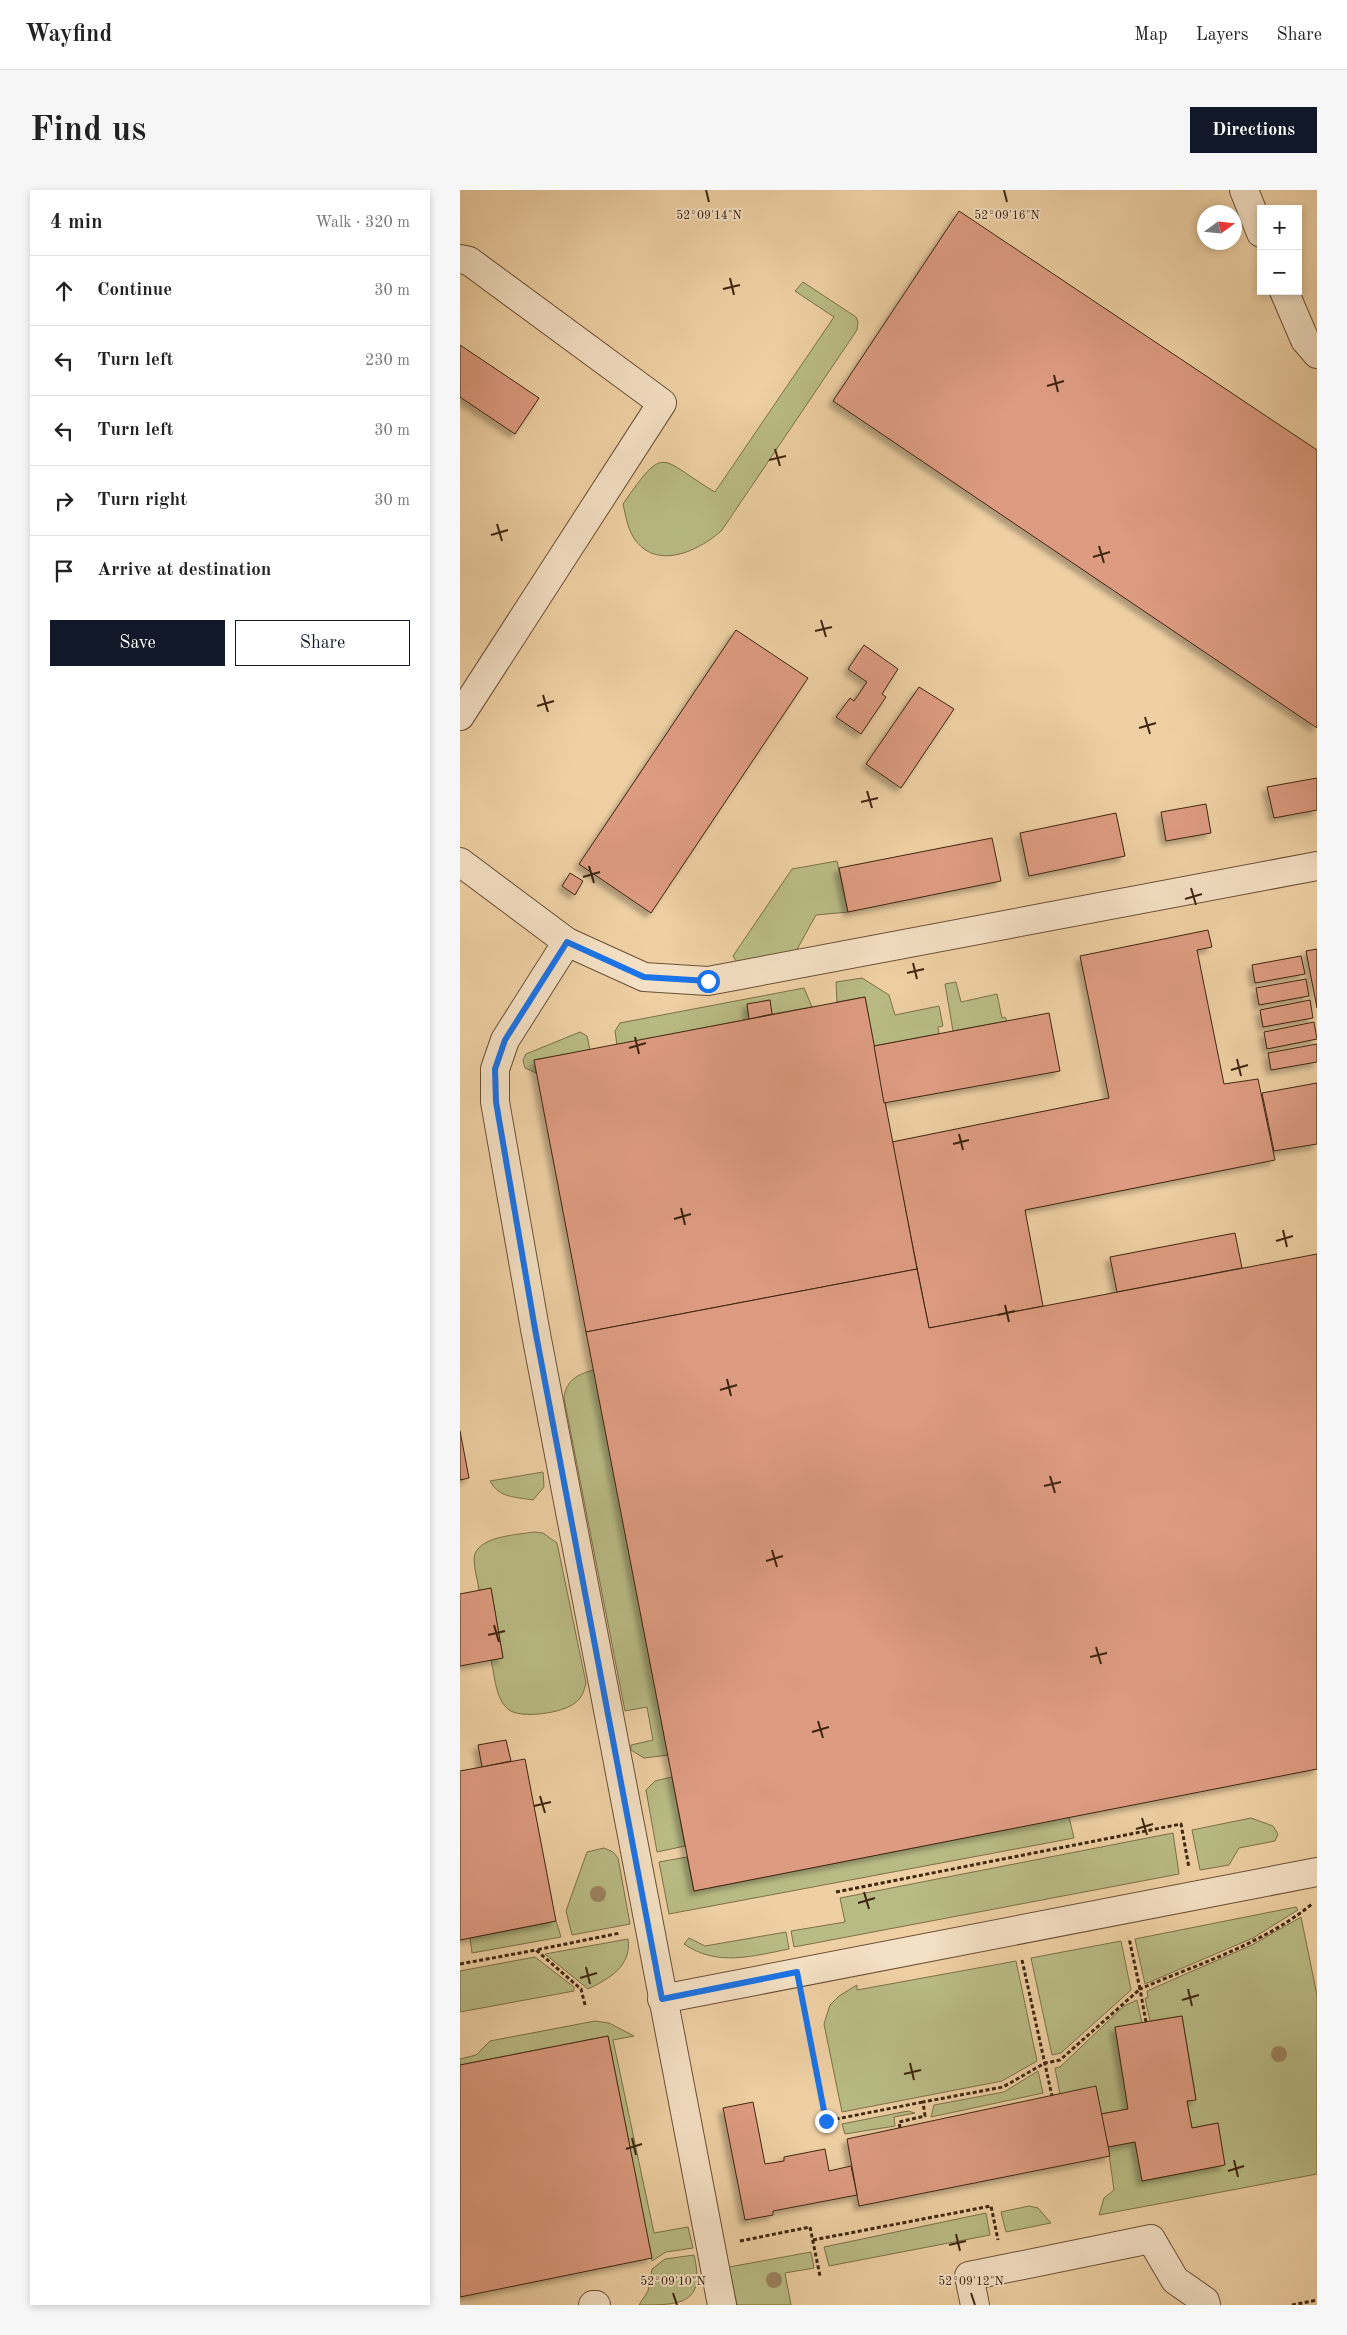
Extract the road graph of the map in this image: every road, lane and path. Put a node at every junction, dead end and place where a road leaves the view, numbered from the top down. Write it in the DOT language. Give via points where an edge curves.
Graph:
graph roads {
  1 [pos="1244,190"];
  2 [pos="1257,222"];
  3 [pos="460,259"];
  4 [pos="1286,295"];
  5 [pos="1317,354"];
  6 [pos="460,716"];
  7 [pos="460,862"];
  8 [pos="1317,866"];
  9 [pos="567,942"];
  10 [pos="1317,1872"];
  11 [pos="836,1892"];
  12 [pos="1194,1896"];
  13 [pos="1306,1909"];
  14 [pos="648,1928"];
  15 [pos="1138,1935"];
  16 [pos="1129,1937"];
  17 [pos="1119,1939"];
  18 [pos="536,1950"];
  19 [pos="1022,1958"];
  20 [pos="460,1964"];
  21 [pos="797,1972"];
  22 [pos="1140,1989"];
  23 [pos="662,1999"];
  24 [pos="585,2005"];
  25 [pos="1146,2022"];
  26 [pos="1045,2063"];
  27 [pos="1052,2096"];
  28 [pos="923,2102"];
  29 [pos="900,2128"];
  30 [pos="813,2240"];
  31 [pos="710,2247"];
  32 [pos="1004,2269"];
  33 [pos="820,2276"];
  34 [pos="1317,2300"];
  35 [pos="722,2305"];
  36 [pos="975,2305"];
  37 [pos="1206,2305"];
  38 [pos="1292,2305"];
  1 -- 2 [label="lane"];
  3 -- 6 [label="lane" via="469,261 662,403"];
  4 -- 5 [label="lane" via="1305,340"];
  7 -- 9 [label="lane"];
  8 -- 9 [label="lane" via="708,981 644,977"];
  9 -- 14 [label="lane" via="505,1040 495,1069 496,1102 535,1329"];
  10 -- 12 [label="lane"];
  11 -- 12 [label="path" via="1181,1824"];
  12 -- 21 [label="lane"];
  13 -- 22 [label="path" via="1254,1941"];
  14 -- 18 [label="path"];
  14 -- 23 [label="lane"];
  15 -- 16 [label="path"];
  16 -- 17 [label="path"];
  16 -- 22 [label="path"];
  18 -- 20 [label="path"];
  18 -- 24 [label="path" via="581,1989"];
  19 -- 26 [label="path"];
  21 -- 23 [label="lane"];
  21 -- 28 [label="path" via="826,2121"];
  22 -- 25 [label="path"];
  22 -- 26 [label="path" via="1060,2060"];
  23 -- 31 [label="lane"];
  26 -- 27 [label="path"];
  26 -- 28 [label="path" via="1003,2087"];
  28 -- 29 [label="path" via="925,2116 899,2122"];
  30 -- 31 [label="path" via="810,2227"];
  30 -- 32 [label="path" via="991,2206"];
  30 -- 33 [label="path"];
  31 -- 35 [label="lane"];
  32 -- 36 [label="lane" via="969,2276"];
  32 -- 37 [label="lane" via="1152,2239 1175,2280"];
  34 -- 38 [label="path"];
}
